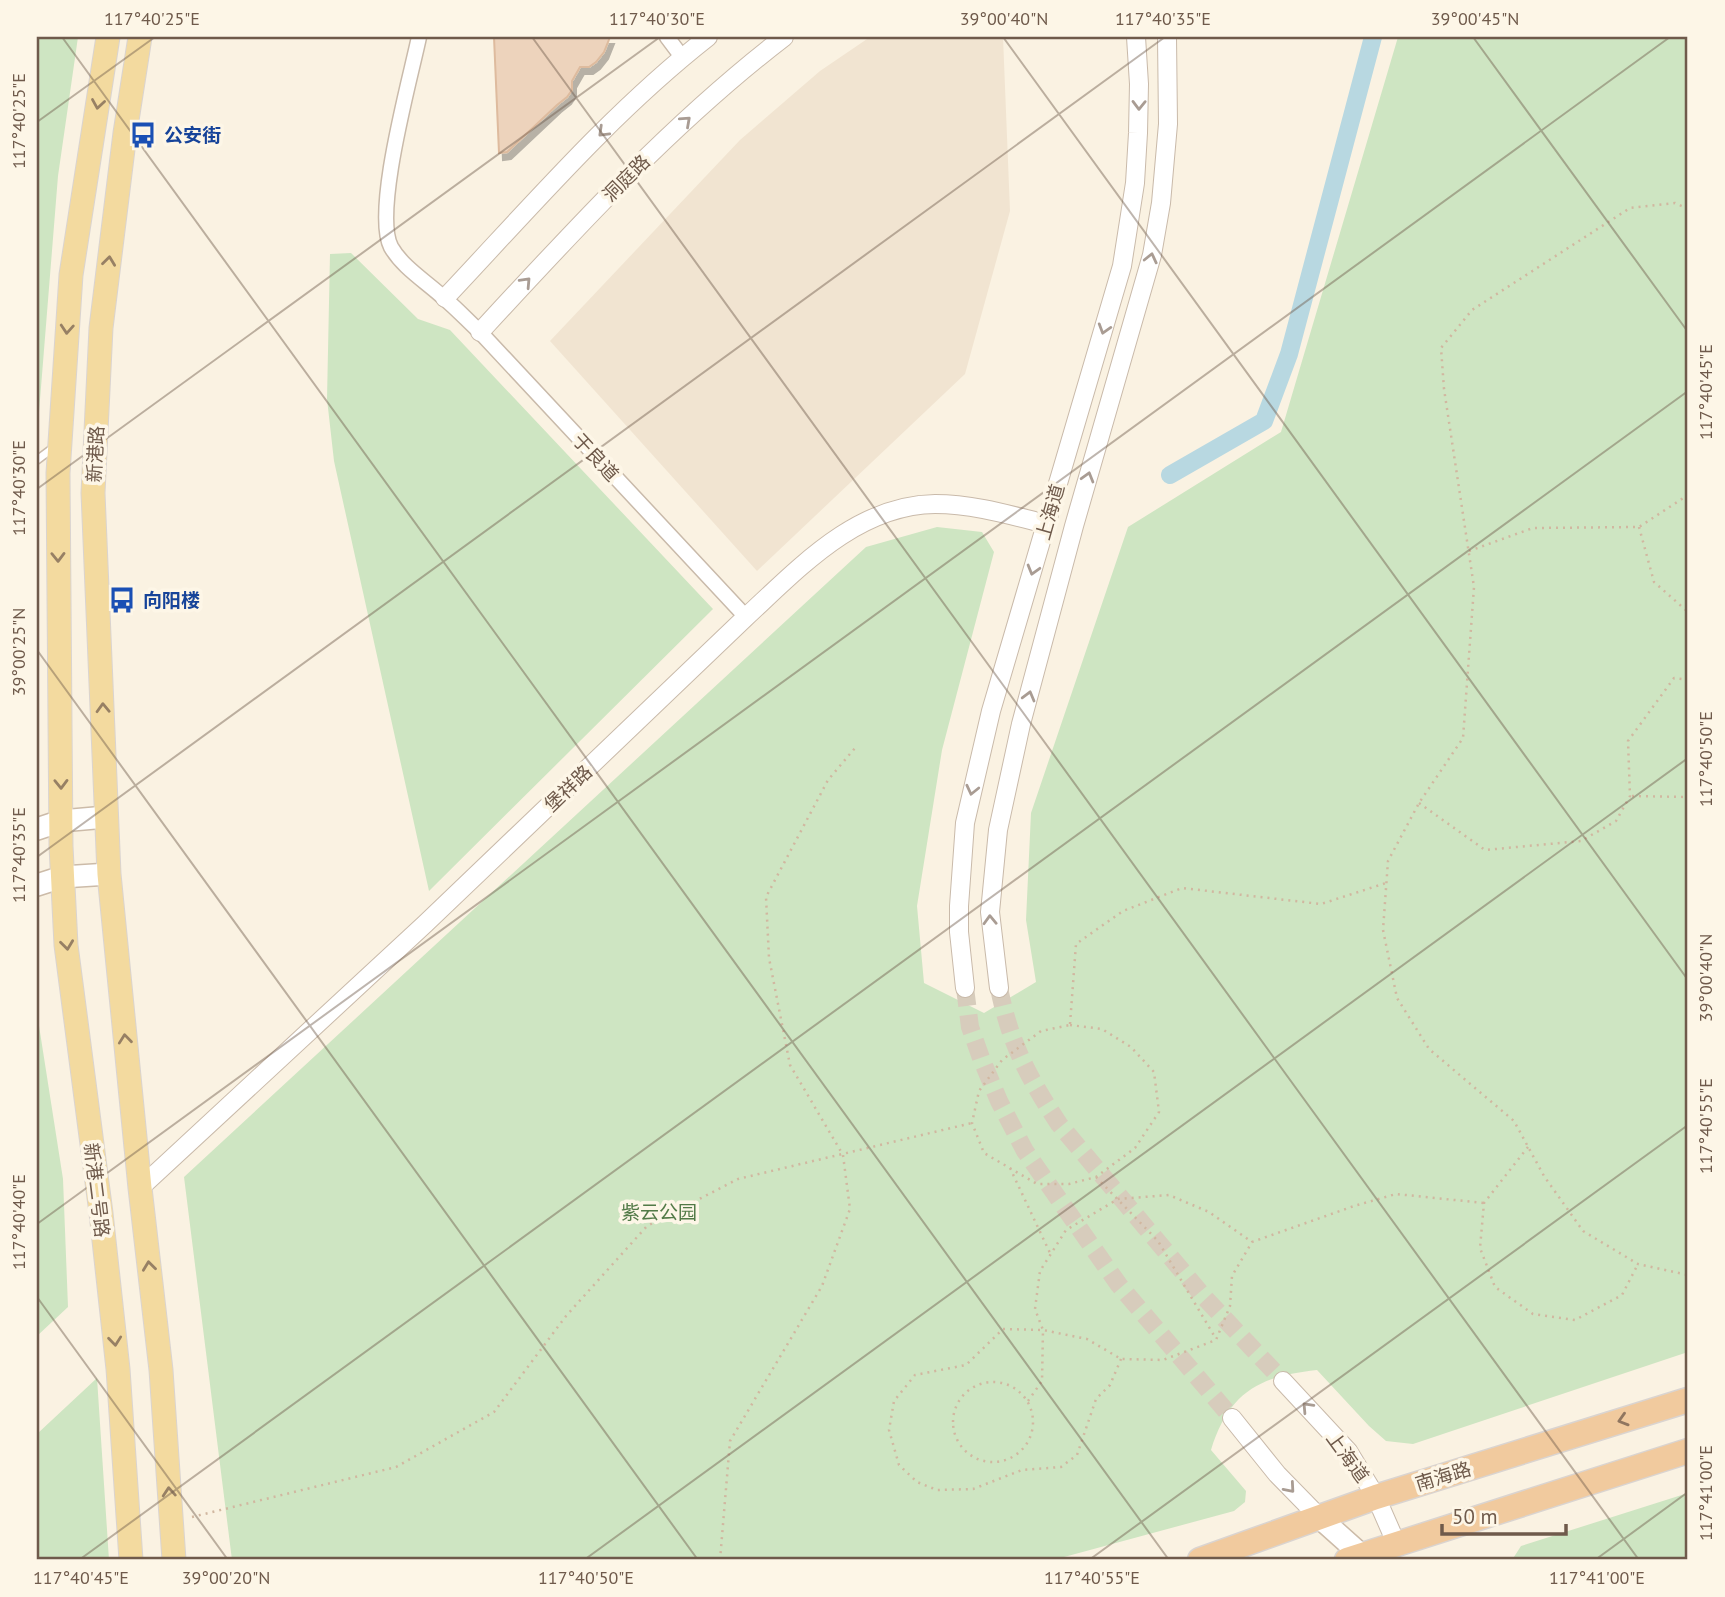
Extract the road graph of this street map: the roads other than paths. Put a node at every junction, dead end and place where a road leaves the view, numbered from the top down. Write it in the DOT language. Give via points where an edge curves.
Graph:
graph roads {
  1 [pos="108,37"];
  2 [pos="140,37"];
  3 [pos="419,37"];
  4 [pos="667,37"];
  5 [pos="708,37"];
  6 [pos="784,37"];
  7 [pos="1136,37"];
  8 [pos="1167,37"];
  9 [pos="682,57"];
  10 [pos="445,298"];
  11 [pos="480,332"];
  12 [pos="60,444"];
  13 [pos="37,460"];
  14 [pos="1046,524"];
  15 [pos="746,617"];
  16 [pos="106,817"];
  17 [pos="61,821"];
  18 [pos="37,829"];
  19 [pos="109,874"];
  20 [pos="62,877"];
  21 [pos="37,885"];
  22 [pos="964,988"];
  23 [pos="999,988"];
  24 [pos="140,1188"];
  25 [pos="1283,1381"];
  26 [pos="1688,1400"];
  27 [pos="1232,1418"];
  28 [pos="1688,1451"];
  29 [pos="1376,1497"];
  30 [pos="1320,1518"];
  31 [pos="1401,1553"];
  32 [pos="1359,1559"];
  33 [pos="131,1560"];
  34 [pos="174,1560"];
  35 [pos="1200,1560"];
  1 -- 12 [label="main road, 新港路, one-way" via="71,275"];
  16 -- 2 [label="main road, 新港路, one-way" via="93,494 100,328"];
  3 -- 10 [label="street, 于良道" via="387,187 385,234 409,268"];
  4 -- 9 [label="street"];
  5 -- 9 [label="street"];
  11 -- 6 [label="street, 洞庭路, one-way" via="667,138"];
  7 -- 14 [label="street, 上海道, one-way" via="1138,146 1122,266"];
  23 -- 8 [label="street, 上海道, one-way" via="989,912 998,830 1074,526 1152,256 1168,124"];
  9 -- 10 [label="street, one-way" via="598,137"];
  10 -- 11 [label="street, 于良道"];
  11 -- 15 [label="street, 于良道"];
  12 -- 13 [label="lane"];
  12 -- 17 [label="main road, 新港路, one-way"];
  14 -- 15 [label="street, 堡祥路" via="934,504 883,513 853,527"];
  14 -- 22 [label="street, 上海道, one-way" via="991,712 965,823 959,932"];
  15 -- 24 [label="street, 堡祥路"];
  16 -- 17 [label="main road"];
  16 -- 19 [label="main road, 新港路"];
  17 -- 18 [label="main road"];
  17 -- 20 [label="main road, 新港二号路"];
  19 -- 20 [label="main road"];
  24 -- 19 [label="main road, one-way"];
  20 -- 21 [label="main road"];
  20 -- 33 [label="main road, 新港二号路, one-way" via="66,945 118,1369"];
  34 -- 24 [label="main road, one-way" via="162,1370"];
  29 -- 25 [label="street, 上海道, one-way" via="1348,1451"];
  26 -- 29 [label="highway, 南海路, one-way"];
  27 -- 30 [label="street, one-way"];
  28 -- 31 [label="highway"];
  29 -- 30 [label="highway, 南海路"];
  29 -- 31 [label="street, 上海道"];
  30 -- 32 [label="main road"];
  30 -- 35 [label="highway, 南海路"];
  31 -- 32 [label="highway"];
}
